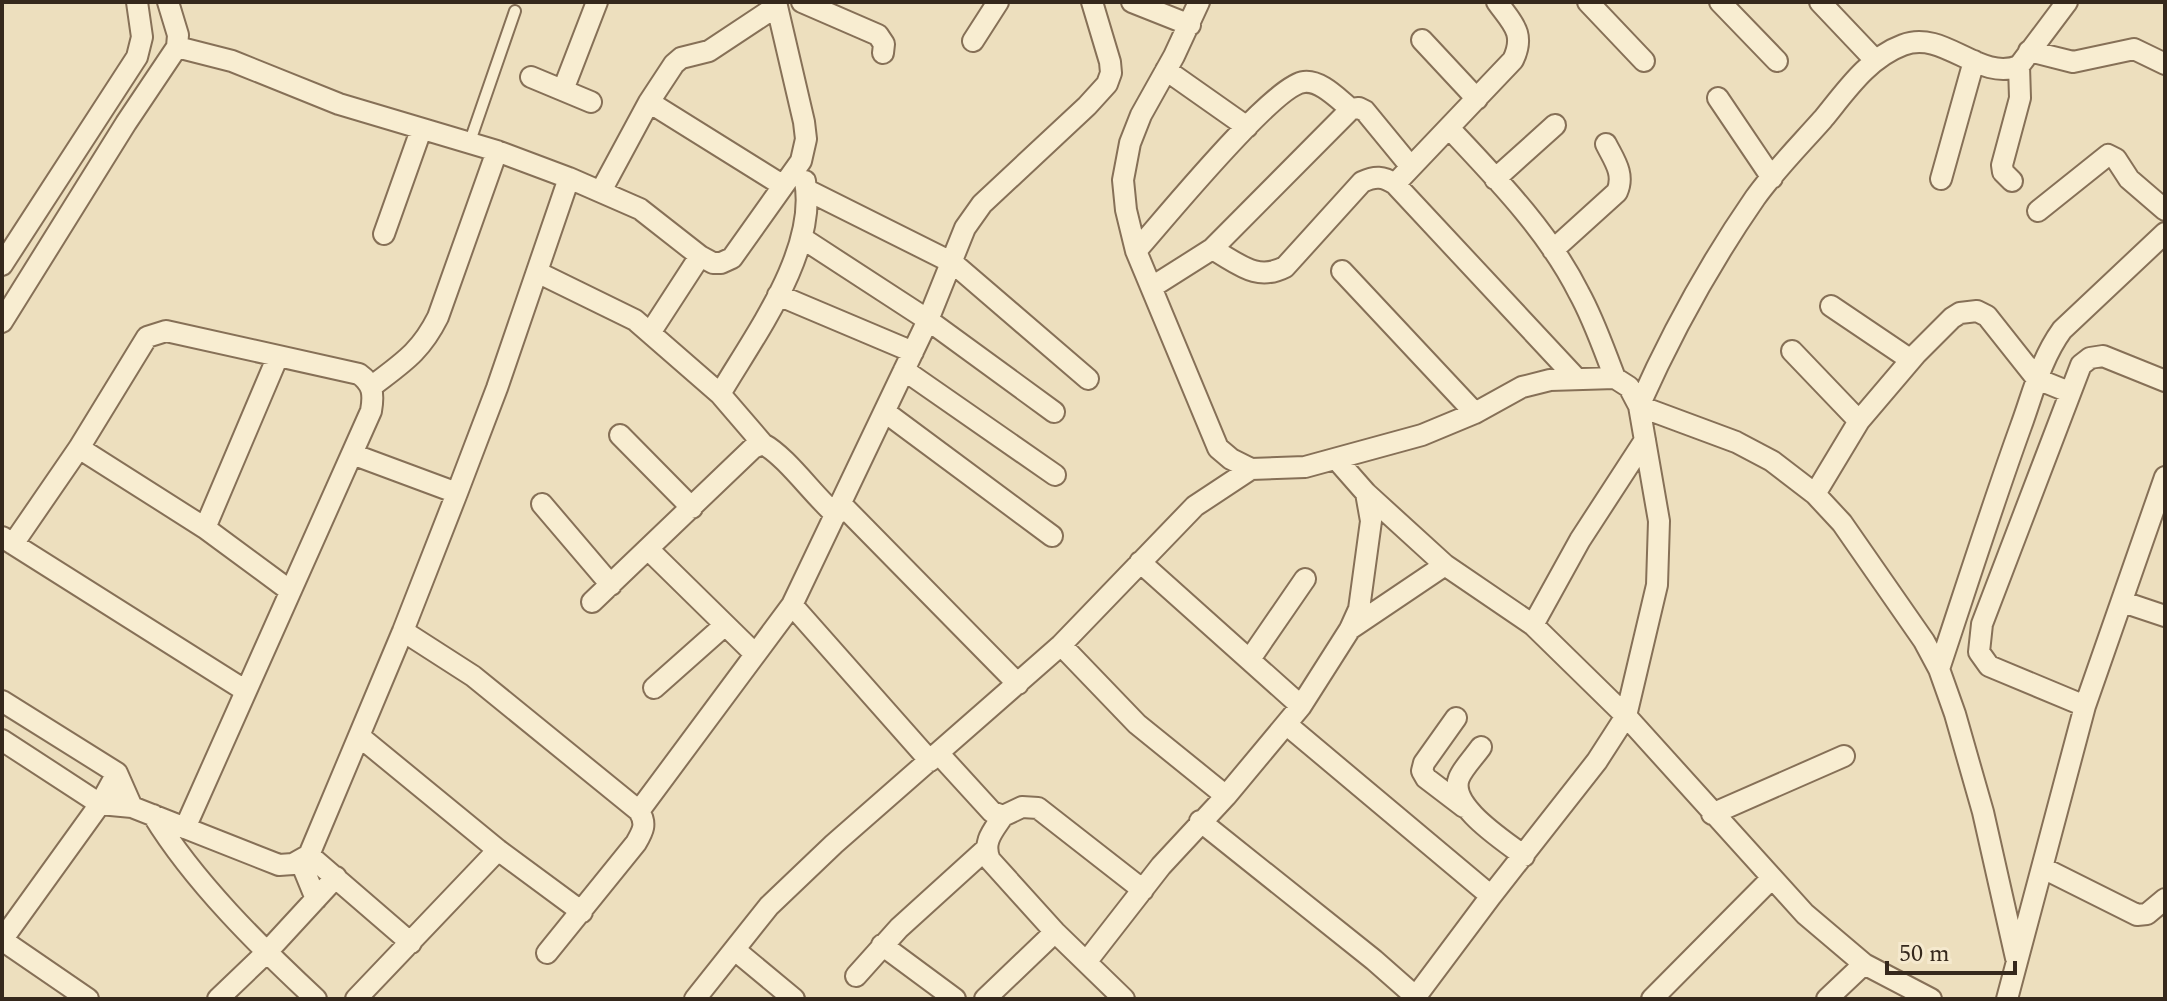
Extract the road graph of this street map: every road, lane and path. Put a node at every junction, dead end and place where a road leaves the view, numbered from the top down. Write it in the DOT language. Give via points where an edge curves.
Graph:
graph roads {
  1 [pos="137,2"];
  2 [pos="168,2"];
  3 [pos="597,2"];
  4 [pos="802,2"];
  5 [pos="998,2"];
  6 [pos="1092,2"];
  7 [pos="1132,2"];
  8 [pos="1199,2"];
  9 [pos="1497,2"];
  10 [pos="1588,2"];
  11 [pos="1720,2"];
  12 [pos="1820,2"];
  13 [pos="2067,2"];
  14 [pos="777,4"];
  15 [pos="515,11"];
  16 [pos="1190,25"];
  17 [pos="1422,40"];
  18 [pos="973,41"];
  19 [pos="177,47"];
  20 [pos="883,53"];
  21 [pos="2024,59"];
  22 [pos="1875,60"];
  23 [pos="1644,61"];
  24 [pos="1777,61"];
  25 [pos="1974,61"];
  26 [pos="2165,64"];
  27 [pos="1166,70"];
  28 [pos="531,77"];
  29 [pos="563,90"];
  30 [pos="112,95"];
  31 [pos="1718,98"];
  32 [pos="1477,99"];
  33 [pos="591,102"];
  34 [pos="649,102"];
  35 [pos="1351,109"];
  36 [pos="126,123"];
  37 [pos="1555,125"];
  38 [pos="1247,127"];
  39 [pos="1449,128"];
  40 [pos="421,130"];
  41 [pos="469,144"];
  42 [pos="1606,144"];
  43 [pos="497,151"];
  44 [pos="801,161"];
  45 [pos="1411,167"];
  46 [pos="569,178"];
  47 [pos="1772,178"];
  48 [pos="1495,179"];
  49 [pos="1941,179"];
  50 [pos="2012,181"];
  51 [pos="1395,184"];
  52 [pos="782,185"];
  53 [pos="807,190"];
  54 [pos="601,191"];
  55 [pos="2165,210"];
  56 [pos="2038,211"];
  57 [pos="2165,233"];
  58 [pos="384,234"];
  59 [pos="802,238"];
  60 [pos="1212,249"];
  61 [pos="1553,250"];
  62 [pos="1136,251"];
  63 [pos="700,256"];
  64 [pos="953,263"];
  65 [pos="11,269"];
  66 [pos="1342,271"];
  67 [pos="537,272"];
  68 [pos="1152,287"];
  69 [pos="778,295"];
  70 [pos="1831,306"];
  71 [pos="928,320"];
  72 [pos="2,322"];
  73 [pos="650,333"];
  74 [pos="1792,351"];
  75 [pos="278,356"];
  76 [pos="1911,360"];
  77 [pos="908,361"];
  78 [pos="1575,377"];
  79 [pos="1615,378"];
  80 [pos="1088,379"];
  81 [pos="2165,381"];
  82 [pos="2052,385"];
  83 [pos="371,387"];
  84 [pos="720,394"];
  85 [pos="1639,406"];
  86 [pos="885,412"];
  87 [pos="1054,412"];
  88 [pos="1475,413"];
  89 [pos="1859,421"];
  90 [pos="620,435"];
  91 [pos="1645,440"];
  92 [pos="763,444"];
  93 [pos="79,448"];
  94 [pos="352,454"];
  95 [pos="1337,460"];
  96 [pos="1251,469"];
  97 [pos="1055,475"];
  98 [pos="2165,477"];
  99 [pos="457,493"];
  100 [pos="1366,493"];
  101 [pos="1815,494"];
  102 [pos="542,504"];
  103 [pos="692,508"];
  104 [pos="838,510"];
  105 [pos="205,528"];
  106 [pos="1052,536"];
  107 [pos="7,541"];
  108 [pos="649,550"];
  109 [pos="1140,562"];
  110 [pos="1445,565"];
  111 [pos="1305,579"];
  112 [pos="611,585"];
  113 [pos="289,590"];
  114 [pos="592,602"];
  115 [pos="2123,602"];
  116 [pos="792,605"];
  117 [pos="2165,616"];
  118 [pos="725,625"];
  119 [pos="1533,625"];
  120 [pos="1350,629"];
  121 [pos="403,631"];
  122 [pos="1061,645"];
  123 [pos="755,654"];
  124 [pos="1250,659"];
  125 [pos="1939,669"];
  126 [pos="1018,684"];
  127 [pos="654,688"];
  128 [pos="246,691"];
  129 [pos="2,701"];
  130 [pos="1301,706"];
  131 [pos="2085,706"];
  132 [pos="1626,716"];
  133 [pos="1456,718"];
  134 [pos="1286,724"];
  135 [pos="359,736"];
  136 [pos="2,740"];
  137 [pos="1481,747"];
  138 [pos="1844,756"];
  139 [pos="935,757"];
  140 [pos="117,773"];
  141 [pos="1226,796"];
  142 [pos="100,804"];
  143 [pos="132,807"];
  144 [pos="1464,807"];
  145 [pos="639,811"];
  146 [pos="1712,814"];
  147 [pos="153,815"];
  148 [pos="1003,816"];
  149 [pos="1200,821"];
  150 [pos="185,828"];
  151 [pos="498,850"];
  152 [pos="985,850"];
  153 [pos="1524,856"];
  154 [pos="305,858"];
  155 [pos="2043,868"];
  156 [pos="336,877"];
  157 [pos="1771,879"];
  158 [pos="1143,890"];
  159 [pos="1491,896"];
  160 [pos="316,899"];
  161 [pos="2165,899"];
  162 [pos="582,912"];
  163 [pos="1055,932"];
  164 [pos="411,943"];
  165 [pos="882,945"];
  166 [pos="735,950"];
  167 [pos="266,953"];
  168 [pos="547,953"];
  169 [pos="2016,958"];
  170 [pos="1087,961"];
  171 [pos="1864,964"];
  172 [pos="856,976"];
  173 [pos="1415,998"];
  174 [pos="88,999"];
  175 [pos="218,999"];
  176 [pos="316,999"];
  177 [pos="356,999"];
  178 [pos="695,999"];
  179 [pos="794,999"];
  180 [pos="955,999"];
  181 [pos="985,999"];
  182 [pos="1124,999"];
  183 [pos="1652,999"];
  184 [pos="1827,999"];
  185 [pos="1931,999"];
  186 [pos="2007,999"];
  1 -- 30 [label="street" via="142,37 137,57"];
  2 -- 19 [label="street"];
  3 -- 29 [label="street"];
  4 -- 20 [label="street" via="878,35"];
  5 -- 18 [label="street"];
  6 -- 64 [label="street" via="1110,62 1107,84 982,204 965,228"];
  7 -- 16 [label="street"];
  8 -- 16 [label="street"];
  9 -- 32 [label="street" via="1518,33 1520,47"];
  10 -- 23 [label="street"];
  11 -- 24 [label="street"];
  12 -- 22 [label="street"];
  13 -- 21 [label="street"];
  14 -- 34 [label="street" via="709,51 681,58"];
  14 -- 44 [label="street" via="804,122"];
  15 -- 41 [label="lane"];
  16 -- 27 [label="street"];
  17 -- 32 [label="street"];
  19 -- 36 [label="street"];
  19 -- 40 [label="street" via="232,61"];
  21 -- 25 [label="street" via="2001,70"];
  21 -- 26 [label="street" via="2073,62 2134,49"];
  21 -- 50 [label="street" via="2020,98 2002,165"];
  22 -- 25 [label="street" via="1915,42 1944,47"];
  22 -- 47 [label="street"];
  25 -- 49 [label="street"];
  27 -- 38 [label="street"];
  27 -- 62 [label="street" via="1130,143 1123,180"];
  28 -- 29 [label="street"];
  29 -- 33 [label="street"];
  30 -- 36 [label="street"];
  30 -- 65 [label="street"];
  31 -- 47 [label="street"];
  32 -- 39 [label="street"];
  34 -- 52 [label="street"];
  34 -- 54 [label="street"];
  35 -- 38 [label="street" via="1307,81 1286,89"];
  35 -- 45 [label="street" via="1365,111"];
  35 -- 60 [label="street"];
  36 -- 65 [label="street"];
  37 -- 48 [label="street"];
  38 -- 62 [label="street"];
  39 -- 45 [label="street"];
  39 -- 48 [label="street"];
  40 -- 41 [label="street"];
  40 -- 58 [label="street"];
  41 -- 43 [label="street"];
  42 -- 61 [label="street" via="1620,173 1617,192"];
  43 -- 46 [label="street"];
  43 -- 83 [label="street" via="427,338"];
  44 -- 52 [label="street"];
  44 -- 53 [label="street"];
  45 -- 51 [label="street"];
  46 -- 54 [label="street"];
  46 -- 67 [label="street"];
  47 -- 85 [label="street" via="1673,332"];
  48 -- 61 [label="street"];
  51 -- 60 [label="street" via="1384,177 1362,182 1285,267 1273,273 1255,272"];
  51 -- 78 [label="street"];
  52 -- 63 [label="street" via="732,258 713,263"];
  53 -- 59 [label="street"];
  53 -- 64 [label="street"];
  54 -- 63 [label="street" via="640,209"];
  55 -- 56 [label="street" via="2108,155"];
  57 -- 82 [label="street" via="2062,330 2052,344"];
  59 -- 69 [label="street"];
  59 -- 71 [label="street"];
  60 -- 68 [label="street"];
  61 -- 79 [label="street" via="1579,292"];
  62 -- 68 [label="street"];
  63 -- 73 [label="street"];
  64 -- 71 [label="street"];
  64 -- 80 [label="street"];
  65 -- 72 [label="street"];
  66 -- 88 [label="street"];
  67 -- 73 [label="street" via="614,308"];
  67 -- 99 [label="street"];
  68 -- 96 [label="street" via="1218,448"];
  69 -- 77 [label="street"];
  69 -- 84 [label="street"];
  70 -- 76 [label="street"];
  71 -- 77 [label="street"];
  71 -- 87 [label="street"];
  73 -- 84 [label="street"];
  74 -- 89 [label="street"];
  75 -- 83 [label="street" via="359,374"];
  75 -- 93 [label="street" via="166,331 147,337"];
  75 -- 105 [label="street"];
  76 -- 82 [label="street" via="1952,318 1977,311"];
  76 -- 89 [label="street"];
  77 -- 86 [label="street"];
  77 -- 97 [label="street"];
  78 -- 79 [label="street"];
  78 -- 88 [label="street" via="1522,387"];
  79 -- 85 [label="street" via="1629,387"];
  81 -- 82 [label="street" via="2096,356"];
  82 -- 125 [label="street"];
  82 -- 131 [label="street" via="1982,624 1979,652 1989,666"];
  83 -- 94 [label="street" via="371,411"];
  84 -- 92 [label="street"];
  85 -- 91 [label="street"];
  85 -- 101 [label="street" via="1736,442"];
  86 -- 104 [label="street"];
  86 -- 106 [label="street"];
  88 -- 95 [label="street"];
  89 -- 101 [label="street"];
  90 -- 103 [label="street"];
  91 -- 119 [label="street"];
  91 -- 132 [label="street" via="1659,521 1657,585"];
  92 -- 103 [label="street"];
  92 -- 104 [label="street" via="816,497"];
  93 -- 105 [label="street"];
  93 -- 107 [label="street"];
  94 -- 99 [label="street"];
  94 -- 113 [label="street"];
  95 -- 96 [label="street"];
  95 -- 100 [label="street"];
  96 -- 109 [label="street" via="1195,506"];
  98 -- 115 [label="street"];
  99 -- 121 [label="street"];
  100 -- 110 [label="street"];
  100 -- 120 [label="street" via="1371,521 1359,609"];
  101 -- 125 [label="street" via="1842,523"];
  102 -- 112 [label="street"];
  103 -- 108 [label="street"];
  104 -- 116 [label="street"];
  104 -- 126 [label="street"];
  105 -- 113 [label="street"];
  107 -- 128 [label="street"];
  108 -- 112 [label="street"];
  108 -- 118 [label="street"];
  109 -- 122 [label="street"];
  109 -- 124 [label="street"];
  110 -- 119 [label="street"];
  110 -- 120 [label="street"];
  111 -- 124 [label="street"];
  112 -- 114 [label="street"];
  113 -- 128 [label="street"];
  115 -- 117 [label="street"];
  115 -- 131 [label="street"];
  116 -- 123 [label="street"];
  116 -- 139 [label="street"];
  118 -- 123 [label="street"];
  118 -- 127 [label="street"];
  119 -- 132 [label="street"];
  120 -- 130 [label="street"];
  121 -- 135 [label="street"];
  121 -- 145 [label="street" via="473,676"];
  122 -- 126 [label="street"];
  122 -- 141 [label="street" via="1137,724"];
  123 -- 145 [label="street"];
  124 -- 130 [label="street"];
  125 -- 169 [label="street" via="1983,812"];
  126 -- 139 [label="street"];
  128 -- 150 [label="street"];
  129 -- 140 [label="street"];
  130 -- 134 [label="street"];
  131 -- 155 [label="street"];
  132 -- 146 [label="street"];
  132 -- 153 [label="street"];
  133 -- 144 [label="street" via="1422,771"];
  134 -- 141 [label="street"];
  134 -- 159 [label="street"];
  135 -- 151 [label="street"];
  135 -- 154 [label="street"];
  136 -- 142 [label="street"];
  137 -- 144 [label="street" via="1458,780"];
  138 -- 146 [label="street"];
  139 -- 148 [label="street" via="992,812"];
  139 -- 166 [label="street" via="769,906"];
  140 -- 142 [label="street"];
  140 -- 143 [label="street"];
  141 -- 149 [label="street"];
  142 -- 143 [label="street"];
  142 -- 174 [label="street" via="2,940"];
  143 -- 147 [label="street"];
  144 -- 153 [label="street"];
  145 -- 162 [label="street" via="644,830"];
  146 -- 157 [label="street"];
  147 -- 150 [label="street"];
  147 -- 167 [label="street"];
  148 -- 152 [label="street"];
  148 -- 158 [label="street" via="1030,805 1038,808"];
  149 -- 158 [label="street"];
  149 -- 173 [label="street"];
  150 -- 154 [label="street" via="279,865"];
  151 -- 162 [label="street"];
  151 -- 164 [label="street"];
  152 -- 163 [label="street"];
  152 -- 165 [label="street"];
  153 -- 159 [label="street"];
  154 -- 156 [label="street"];
  154 -- 160 [label="street"];
  155 -- 161 [label="street" via="2137,915 2147,914"];
  155 -- 169 [label="street"];
  156 -- 160 [label="street"];
  156 -- 164 [label="street"];
  157 -- 171 [label="street"];
  157 -- 183 [label="street"];
  158 -- 170 [label="street"];
  159 -- 173 [label="street"];
  160 -- 167 [label="street"];
  162 -- 168 [label="street"];
  163 -- 170 [label="street"];
  163 -- 181 [label="street"];
  164 -- 177 [label="street"];
  165 -- 172 [label="street"];
  165 -- 180 [label="street"];
  166 -- 178 [label="street"];
  166 -- 179 [label="street"];
  167 -- 175 [label="street"];
  167 -- 176 [label="street"];
  169 -- 186 [label="street"];
  170 -- 182 [label="street"];
  171 -- 184 [label="street"];
  171 -- 185 [label="street"];
}
